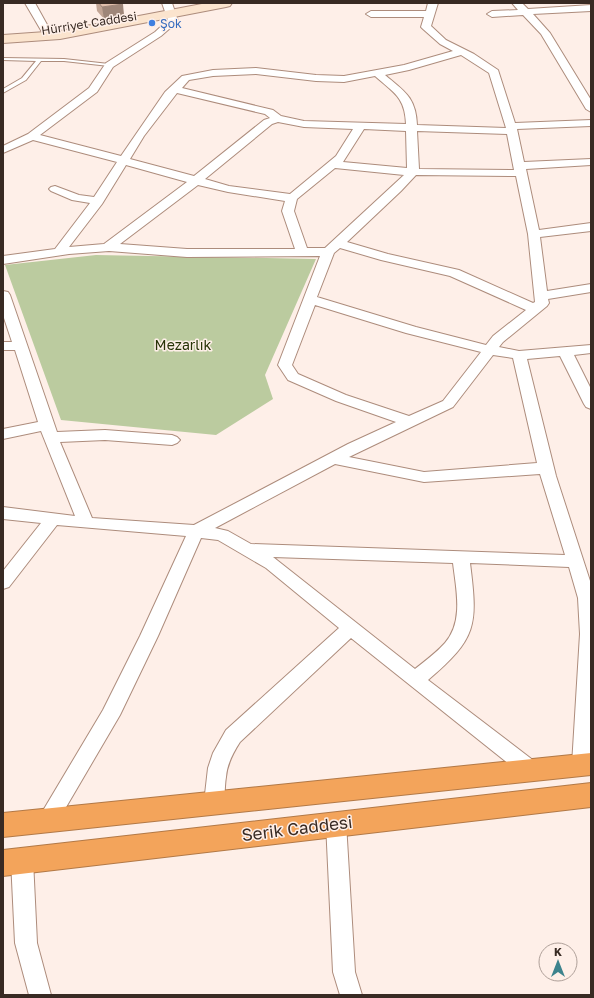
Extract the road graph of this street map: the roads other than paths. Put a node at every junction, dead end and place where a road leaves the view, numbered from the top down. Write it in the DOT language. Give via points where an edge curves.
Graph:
graph roads {
  1 [pos="30,3"];
  2 [pos="197,3"];
  3 [pos="226,3"];
  4 [pos="517,3"];
  5 [pos="591,8"];
  6 [pos="170,9"];
  7 [pos="432,9"];
  8 [pos="526,12"];
  9 [pos="371,14"];
  10 [pos="492,14"];
  11 [pos="46,30"];
  12 [pos="3,34"];
  13 [pos="3,39"];
  14 [pos="462,51"];
  15 [pos="3,59"];
  16 [pos="40,60"];
  17 [pos="109,65"];
  18 [pos="378,74"];
  19 [pos="175,89"];
  20 [pos="3,91"];
  21 [pos="591,109"];
  22 [pos="278,119"];
  23 [pos="591,123"];
  24 [pos="360,127"];
  25 [pos="412,129"];
  26 [pos="511,129"];
  27 [pos="32,136"];
  28 [pos="3,138"];
  29 [pos="20,142"];
  30 [pos="3,150"];
  31 [pos="124,160"];
  32 [pos="591,162"];
  33 [pos="333,164"];
  34 [pos="520,170"];
  35 [pos="413,172"];
  36 [pos="197,180"];
  37 [pos="55,189"];
  38 [pos="292,198"];
  39 [pos="98,201"];
  40 [pos="591,227"];
  41 [pos="534,234"];
  42 [pos="338,242"];
  43 [pos="107,247"];
  44 [pos="59,252"];
  45 [pos="302,252"];
  46 [pos="328,252"];
  47 [pos="3,260"];
  48 [pos="591,288"];
  49 [pos="3,295"];
  50 [pos="542,296"];
  51 [pos="310,299"];
  52 [pos="535,309"];
  53 [pos="3,346"];
  54 [pos="20,346"];
  55 [pos="591,349"];
  56 [pos="489,350"];
  57 [pos="565,351"];
  58 [pos="519,355"];
  59 [pos="591,404"];
  60 [pos="410,422"];
  61 [pos="49,431"];
  62 [pos="3,434"];
  63 [pos="172,440"];
  64 [pos="334,459"];
  65 [pos="546,468"];
  66 [pos="3,513"];
  67 [pos="53,519"];
  68 [pos="86,523"];
  69 [pos="196,531"];
  70 [pos="247,550"];
  71 [pos="461,558"];
  72 [pos="575,561"];
  73 [pos="3,583"];
  74 [pos="351,628"];
  75 [pos="415,680"];
  76 [pos="586,764"];
  77 [pos="531,770"];
  78 [pos="591,795"];
  79 [pos="214,803"];
  80 [pos="48,820"];
  81 [pos="336,823"];
  82 [pos="3,825"];
  83 [pos="13,861"];
  84 [pos="40,995"];
  85 [pos="351,995"];
  1 -- 11 [label="street"];
  2 -- 6 [label="main road, Hürriyet Caddesi"];
  3 -- 6 [label="main road"];
  4 -- 8 [label="street"];
  5 -- 8 [label="street"];
  6 -- 11 [label="main road, Hürriyet Caddesi"];
  6 -- 13 [label="main road" via="60,35"];
  6 -- 17 [label="street" via="174,21"];
  7 -- 9 [label="street"];
  7 -- 14 [label="street" via="426,26 444,42"];
  8 -- 10 [label="street"];
  8 -- 21 [label="street" via="545,33"];
  11 -- 12 [label="main road, Hürriyet Caddesi"];
  14 -- 18 [label="street"];
  14 -- 26 [label="street" via="494,72"];
  15 -- 16 [label="lane"];
  16 -- 17 [label="lane"];
  16 -- 20 [label="lane" via="24,79"];
  17 -- 27 [label="street" via="93,90"];
  18 -- 19 [label="street" via="344,79 256,71 213,73 186,78"];
  18 -- 25 [label="street" via="405,96 412,112"];
  19 -- 22 [label="street" via="269,112"];
  19 -- 31 [label="street"];
  22 -- 24 [label="street" via="304,124"];
  22 -- 36 [label="street" via="268,122"];
  23 -- 26 [label="street"];
  24 -- 25 [label="street"];
  24 -- 33 [label="street" via="340,158"];
  25 -- 26 [label="street"];
  25 -- 35 [label="street"];
  26 -- 34 [label="street"];
  27 -- 29 [label="street"];
  27 -- 31 [label="street"];
  28 -- 29 [label="street"];
  29 -- 30 [label="street"];
  31 -- 36 [label="street"];
  31 -- 39 [label="street"];
  32 -- 34 [label="street"];
  33 -- 35 [label="street"];
  33 -- 38 [label="street"];
  34 -- 35 [label="street"];
  34 -- 41 [label="street"];
  35 -- 42 [label="street"];
  36 -- 38 [label="street" via="228,189"];
  36 -- 43 [label="street"];
  37 -- 39 [label="street" via="76,198"];
  38 -- 45 [label="street" via="288,211"];
  39 -- 44 [label="street"];
  40 -- 41 [label="street"];
  41 -- 50 [label="street"];
  42 -- 46 [label="street"];
  42 -- 52 [label="street" via="385,257 454,273"];
  43 -- 44 [label="street"];
  43 -- 45 [label="street" via="174,252"];
  44 -- 47 [label="street"];
  45 -- 46 [label="street"];
  46 -- 51 [label="street"];
  48 -- 50 [label="street"];
  49 -- 54 [label="street"];
  50 -- 52 [label="street" via="542,304"];
  51 -- 56 [label="street" via="411,330"];
  51 -- 60 [label="street" via="285,365 293,377 341,398"];
  52 -- 56 [label="street" via="498,339"];
  53 -- 54 [label="street"];
  54 -- 61 [label="street"];
  55 -- 57 [label="street"];
  56 -- 58 [label="street"];
  56 -- 60 [label="street" via="448,404"];
  57 -- 58 [label="street"];
  57 -- 59 [label="street"];
  58 -- 65 [label="street"];
  60 -- 64 [label="street"];
  61 -- 62 [label="street"];
  61 -- 63 [label="street"];
  61 -- 68 [label="street"];
  64 -- 65 [label="street" via="424,477"];
  64 -- 69 [label="street"];
  65 -- 72 [label="street"];
  66 -- 67 [label="street"];
  67 -- 68 [label="street"];
  67 -- 73 [label="street"];
  68 -- 69 [label="street"];
  69 -- 70 [label="street" via="222,535"];
  69 -- 80 [label="street" via="110,715"];
  70 -- 71 [label="street"];
  70 -- 74 [label="street" via="272,564"];
  71 -- 72 [label="street"];
  71 -- 75 [label="street" via="466,605 462,631 452,647"];
  72 -- 76 [label="street" via="587,598 589,634"];
  74 -- 75 [label="street"];
  74 -- 79 [label="street" via="233,736 216,770"];
  75 -- 77 [label="street"];
  76 -- 77 [label="highway"];
  77 -- 79 [label="highway"];
  78 -- 81 [label="highway, Serik Caddesi"];
  79 -- 80 [label="highway"];
  80 -- 82 [label="highway"];
  81 -- 83 [label="highway, Serik Caddesi"];
  81 -- 85 [label="street" via="344,972"];
  83 -- 84 [label="street" via="26,943"];
}
